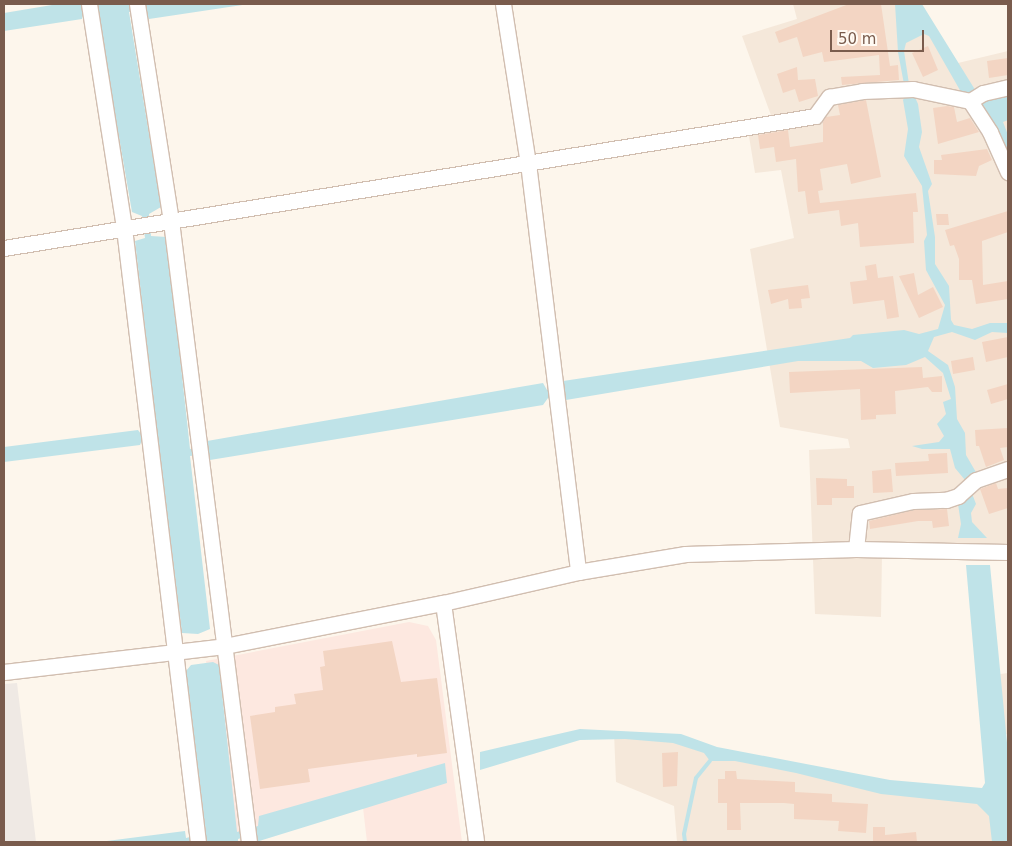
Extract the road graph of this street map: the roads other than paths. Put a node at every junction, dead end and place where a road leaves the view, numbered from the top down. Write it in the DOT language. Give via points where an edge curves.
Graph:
graph roads {
  1 [pos="503,4"];
  2 [pos="90,8"];
  3 [pos="138,9"];
  4 [pos="1008,87"];
  5 [pos="974,99"];
  6 [pos="528,163"];
  7 [pos="1008,172"];
  8 [pos="164,222"];
  9 [pos="130,227"];
  10 [pos="4,248"];
  11 [pos="1008,469"];
  12 [pos="856,549"];
  13 [pos="1008,552"];
  14 [pos="578,572"];
  15 [pos="443,602"];
  16 [pos="225,646"];
  17 [pos="173,652"];
  18 [pos="4,672"];
  19 [pos="249,836"];
  20 [pos="198,837"];
  21 [pos="476,842"];
  1 -- 6 [label="street"];
  2 -- 9 [label="street"];
  3 -- 8 [label="street"];
  4 -- 5 [label="street"];
  5 -- 6 [label="street" via="908,90 862,91 829,97 815,116"];
  5 -- 7 [label="street"];
  6 -- 8 [label="street"];
  6 -- 14 [label="street"];
  8 -- 9 [label="street"];
  8 -- 16 [label="street" via="200,451"];
  9 -- 10 [label="street"];
  9 -- 17 [label="street" via="148,436"];
  11 -- 12 [label="street" via="969,484 958,496 946,500 912,501 860,513"];
  12 -- 13 [label="street"];
  12 -- 14 [label="street" via="685,554"];
  14 -- 15 [label="street"];
  15 -- 16 [label="street"];
  15 -- 21 [label="street"];
  16 -- 17 [label="street"];
  16 -- 19 [label="street"];
  17 -- 18 [label="street"];
  17 -- 20 [label="street"];
}
